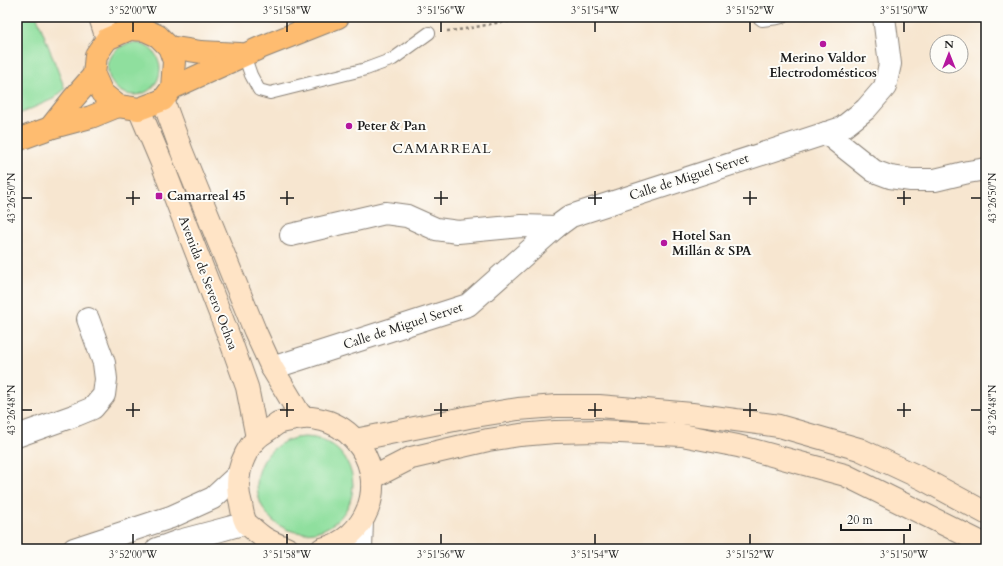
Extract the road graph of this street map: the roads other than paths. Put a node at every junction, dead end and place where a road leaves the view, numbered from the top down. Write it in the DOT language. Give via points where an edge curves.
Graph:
graph roads {
  1 [pos="100,17"];
  2 [pos="338,17"];
  3 [pos="758,17"];
  4 [pos="782,17"];
  5 [pos="884,17"];
  6 [pos="128,23"];
  7 [pos="429,33"];
  8 [pos="107,38"];
  9 [pos="169,47"];
  10 [pos="244,54"];
  11 [pos="94,75"];
  12 [pos="167,94"];
  13 [pos="129,108"];
  14 [pos="50,128"];
  15 [pos="826,133"];
  16 [pos="17,140"];
  17 [pos="986,169"];
  18 [pos="556,227"];
  19 [pos="291,235"];
  20 [pos="88,319"];
  21 [pos="272,368"];
  22 [pos="302,418"];
  23 [pos="17,436"];
  24 [pos="257,438"];
  25 [pos="355,440"];
  26 [pos="239,474"];
  27 [pos="372,478"];
  28 [pos="986,513"];
  29 [pos="362,521"];
  30 [pos="246,523"];
  31 [pos="986,545"];
  32 [pos="74,549"];
  33 [pos="157,549"];
  34 [pos="288,549"];
  35 [pos="322,549"];
  36 [pos="361,549"];
  1 -- 8 [label="main road"];
  2 -- 10 [label="highway"];
  3 -- 4 [label="lane" via="762,20"];
  5 -- 15 [label="street, Calle de Miguel Servet" via="890,64 885,86 866,109 842,128"];
  6 -- 8 [label="highway"];
  6 -- 9 [label="highway" via="158,36"];
  7 -- 10 [label="lane" via="393,60 270,93 259,90"];
  8 -- 11 [label="highway" via="96,55"];
  9 -- 10 [label="highway" via="200,52"];
  9 -- 12 [label="highway" via="174,61"];
  10 -- 12 [label="highway"];
  11 -- 13 [label="highway" via="102,93"];
  11 -- 14 [label="highway"];
  12 -- 13 [label="highway"];
  12 -- 21 [label="main road, Avenida de Severo Ochoa" via="182,152"];
  13 -- 14 [label="highway"];
  13 -- 24 [label="main road, Avenida de Severo Ochoa" via="161,161 247,387"];
  14 -- 16 [label="highway"];
  15 -- 17 [label="street" via="874,171 890,177 935,180"];
  15 -- 18 [label="street, Calle de Miguel Servet" via="571,216"];
  18 -- 19 [label="street" via="522,226 458,232 436,229 407,216 384,213"];
  18 -- 21 [label="street, Calle de Miguel Servet" via="468,305"];
  20 -- 23 [label="street" via="104,363 104,395 93,408"];
  21 -- 22 [label="main road, Avenida de Severo Ochoa"];
  22 -- 24 [label="main road" via="278,424"];
  22 -- 25 [label="main road" via="319,419 333,424 345,430"];
  24 -- 26 [label="main road" via="245,454"];
  25 -- 27 [label="main road" via="367,458"];
  25 -- 28 [label="main road" via="518,409 598,406 692,414 779,426 859,449 923,479"];
  26 -- 30 [label="main road" via="239,496"];
  26 -- 32 [label="street" via="213,498 171,517"];
  27 -- 29 [label="main road" via="371,499"];
  27 -- 31 [label="main road" via="411,458 520,435 599,431 682,435 738,446 845,475"];
  29 -- 35 [label="main road" via="348,536 331,547"];
  29 -- 36 [label="street"];
  30 -- 33 [label="street" via="179,540"];
  30 -- 34 [label="main road" via="266,539"];
}
